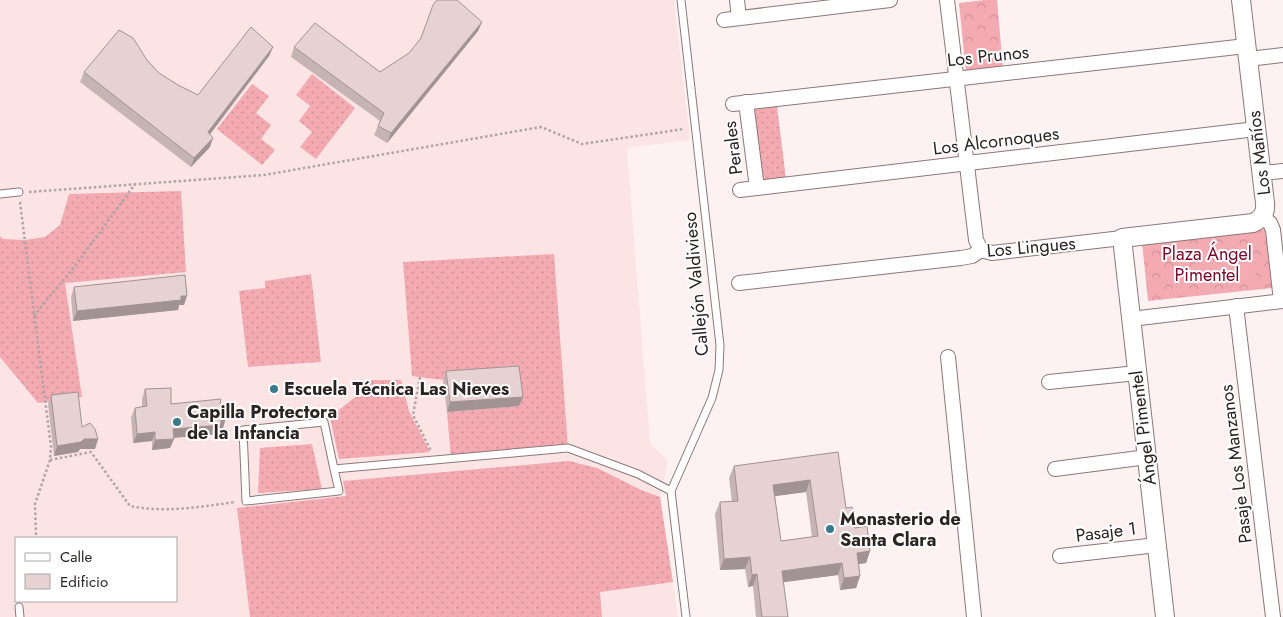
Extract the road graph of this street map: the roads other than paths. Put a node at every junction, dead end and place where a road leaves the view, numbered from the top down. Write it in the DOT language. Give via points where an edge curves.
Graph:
graph roads {
  1 [pos="680,0"];
  2 [pos="737,0"];
  3 [pos="890,0"];
  4 [pos="947,0"];
  5 [pos="1241,0"];
  6 [pos="739,18"];
  7 [pos="724,20"];
  8 [pos="1247,52"];
  9 [pos="1283,55"];
  10 [pos="957,79"];
  11 [pos="740,103"];
  12 [pos="1256,129"];
  13 [pos="966,163"];
  14 [pos="1283,171"];
  15 [pos="1261,173"];
  16 [pos="757,188"];
  17 [pos="740,190"];
  18 [pos="19,192"];
  19 [pos="0,194"];
  20 [pos="1262,217"];
  21 [pos="1122,238"];
  22 [pos="981,250"];
  23 [pos="739,283"];
  24 [pos="1281,294"];
  25 [pos="1236,306"];
  26 [pos="1131,319"];
  27 [pos="948,357"];
  28 [pos="1137,373"];
  29 [pos="1049,382"];
  30 [pos="1147,457"];
  31 [pos="334,469"];
  32 [pos="1055,469"];
  33 [pos="671,491"];
  34 [pos="1157,545"];
  35 [pos="1060,556"];
  36 [pos="19,607"];
  37 [pos="20,617"];
  38 [pos="686,617"];
  39 [pos="974,617"];
  40 [pos="1165,617"];
  41 [pos="1273,617"];
  1 -- 33 [label="lane, Callejón Valdivieso" via="720,344 719,370 712,398"];
  2 -- 6 [label="street"];
  3 -- 6 [label="street"];
  4 -- 10 [label="street"];
  5 -- 8 [label="street, Los Mañíos"];
  6 -- 7 [label="street"];
  8 -- 9 [label="street, Los Prunos"];
  8 -- 10 [label="street, Los Prunos"];
  8 -- 12 [label="street, Los Mañíos"];
  10 -- 11 [label="street, Los Prunos"];
  10 -- 13 [label="street"];
  11 -- 16 [label="street, Perales"];
  12 -- 13 [label="street, Los Alcornoques"];
  12 -- 15 [label="street, Los Mañíos"];
  13 -- 16 [label="street, Los Alcornoques"];
  13 -- 22 [label="street" via="976,244"];
  14 -- 15 [label="street"];
  15 -- 20 [label="street, Los Mañíos" via="1265,208"];
  16 -- 17 [label="street, Los Alcornoques"];
  18 -- 19 [label="lane"];
  20 -- 21 [label="street, Los Lingues" via="1253,223"];
  20 -- 24 [label="street, Los Mañíos" via="1273,230"];
  21 -- 22 [label="street, Los Lingues" via="992,253"];
  21 -- 26 [label="street, Ángel Pimentel"];
  22 -- 23 [label="street, Los Lingues" via="961,258"];
  24 -- 25 [label="street"];
  25 -- 26 [label="street"];
  25 -- 41 [label="street, Pasaje Los Manzanos"];
  26 -- 28 [label="street, Ángel Pimentel"];
  27 -- 39 [label="street"];
  28 -- 29 [label="street"];
  28 -- 30 [label="street, Ángel Pimentel"];
  30 -- 32 [label="street"];
  30 -- 34 [label="street, Ángel Pimentel"];
  31 -- 31 [label="lane" via="324,422 243,430 246,501 339,491"];
  31 -- 33 [label="lane" via="568,448 638,474"];
  33 -- 38 [label="lane"];
  34 -- 35 [label="street, Pasaje 1"];
  34 -- 40 [label="street, Ángel Pimentel"];
  36 -- 37 [label="lane"];
}
